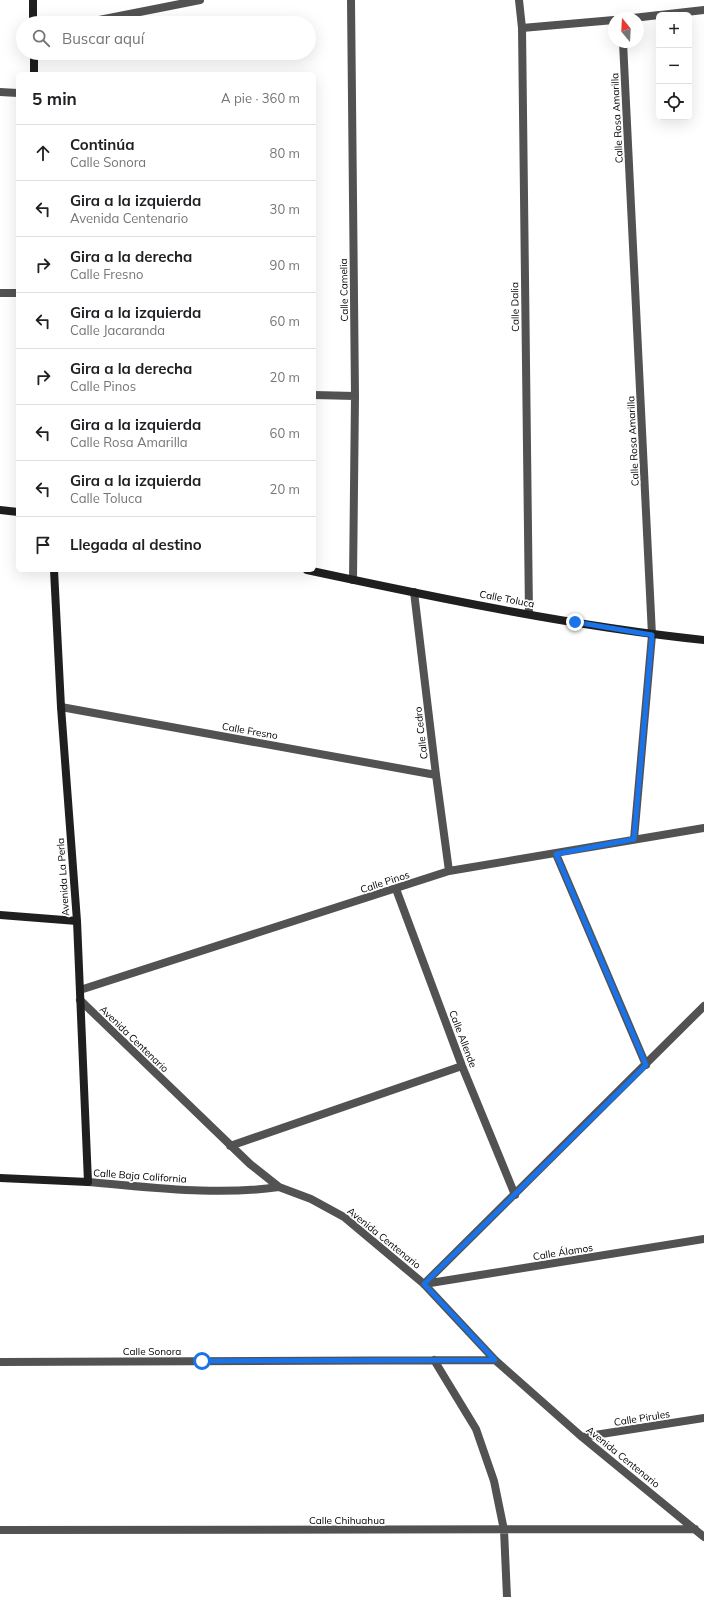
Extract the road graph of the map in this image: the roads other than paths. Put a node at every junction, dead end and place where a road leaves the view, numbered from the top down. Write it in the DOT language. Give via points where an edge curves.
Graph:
graph roads {
  1 [pos="33,0"];
  2 [pos="200,0"];
  3 [pos="351,0"];
  4 [pos="519,0"];
  5 [pos="704,10"];
  6 [pos="686,12"];
  7 [pos="656,15"];
  8 [pos="33,16"];
  9 [pos="119,16"];
  10 [pos="644,17"];
  11 [pos="608,21"];
  12 [pos="522,28"];
  13 [pos="623,48"];
  14 [pos="34,60"];
  15 [pos="34,72"];
  16 [pos="0,92"];
  17 [pos="16,93"];
  18 [pos="0,293"];
  19 [pos="16,293"];
  20 [pos="316,395"];
  21 [pos="355,396"];
  22 [pos="0,510"];
  23 [pos="16,512"];
  24 [pos="54,572"];
  25 [pos="316,572"];
  26 [pos="353,580"];
  27 [pos="414,592"];
  28 [pos="529,614"];
  29 [pos="652,635"];
  30 [pos="704,640"];
  31 [pos="61,707"];
  32 [pos="436,775"];
  33 [pos="704,828"];
  34 [pos="634,839"];
  35 [pos="556,854"];
  36 [pos="449,871"];
  37 [pos="396,889"];
  38 [pos="0,915"];
  39 [pos="77,922"];
  40 [pos="80,990"];
  41 [pos="80,1000"];
  42 [pos="704,1006"];
  43 [pos="646,1065"];
  44 [pos="462,1066"];
  45 [pos="230,1146"];
  46 [pos="0,1178"];
  47 [pos="88,1182"];
  48 [pos="279,1187"];
  49 [pos="515,1195"];
  50 [pos="704,1239"];
  51 [pos="424,1284"];
  52 [pos="434,1360"];
  53 [pos="495,1360"];
  54 [pos="0,1362"];
  55 [pos="704,1418"];
  56 [pos="582,1437"];
  57 [pos="695,1529"];
  58 [pos="0,1530"];
  59 [pos="504,1530"];
  60 [pos="704,1537"];
  61 [pos="507,1597"];
  1 -- 8 [label="street"];
  2 -- 9 [label="street"];
  3 -- 21 [label="street, Calle Camelia"];
  4 -- 12 [label="street, Calle Dalia"];
  5 -- 6 [label="street"];
  7 -- 10 [label="street"];
  11 -- 12 [label="street"];
  12 -- 28 [label="street, Calle Dalia"];
  13 -- 29 [label="street, Calle Rosa Amarilla"];
  14 -- 15 [label="street"];
  16 -- 17 [label="street"];
  18 -- 19 [label="street"];
  20 -- 21 [label="street"];
  21 -- 26 [label="street, Calle Camelia"];
  22 -- 23 [label="street"];
  24 -- 31 [label="street, Avenida La Perla"];
  25 -- 26 [label="street, Calle Toluca"];
  26 -- 27 [label="street, Calle Toluca"];
  27 -- 28 [label="street, Calle Toluca"];
  27 -- 32 [label="street, Calle Cedro"];
  28 -- 29 [label="street, Calle Toluca"];
  29 -- 30 [label="street, Calle Toluca"];
  29 -- 34 [label="street, Calle Rosa Amarilla"];
  31 -- 32 [label="street, Calle Fresno"];
  31 -- 39 [label="street, Avenida La Perla"];
  32 -- 36 [label="street, Calle Cedro"];
  33 -- 34 [label="street, Calle Pinos"];
  34 -- 35 [label="street, Calle Pinos"];
  35 -- 36 [label="street, Calle Pinos"];
  35 -- 43 [label="street"];
  36 -- 37 [label="street, Calle Pinos"];
  37 -- 40 [label="street, Calle Pinos"];
  37 -- 44 [label="street, Calle Allende"];
  38 -- 39 [label="street"];
  39 -- 40 [label="street, Avenida La Perla"];
  40 -- 41 [label="street, Avenida La Perla"];
  41 -- 45 [label="street, Avenida Centenario"];
  41 -- 47 [label="street, Avenida La Perla"];
  42 -- 43 [label="street"];
  43 -- 49 [label="street"];
  44 -- 45 [label="street"];
  44 -- 49 [label="street, Calle Allende"];
  45 -- 48 [label="street, Avenida Centenario"];
  46 -- 47 [label="street, Calle Baja California"];
  47 -- 48 [label="street, Calle Baja California" via="225,1191"];
  48 -- 51 [label="street, Avenida Centenario" via="311,1199 344,1217"];
  49 -- 51 [label="street"];
  50 -- 51 [label="street, Calle Álamos"];
  51 -- 53 [label="street, Avenida Centenario"];
  52 -- 53 [label="street, Calle Sonora"];
  52 -- 54 [label="street, Calle Sonora"];
  52 -- 59 [label="street" via="476,1429 494,1481"];
  53 -- 56 [label="street, Avenida Centenario"];
  55 -- 56 [label="street, Calle Pirules"];
  56 -- 57 [label="street, Avenida Centenario"];
  57 -- 59 [label="street, Calle Chihuahua"];
  57 -- 60 [label="street, Avenida Centenario"];
  58 -- 59 [label="street, Calle Chihuahua"];
  59 -- 61 [label="street"];
}
